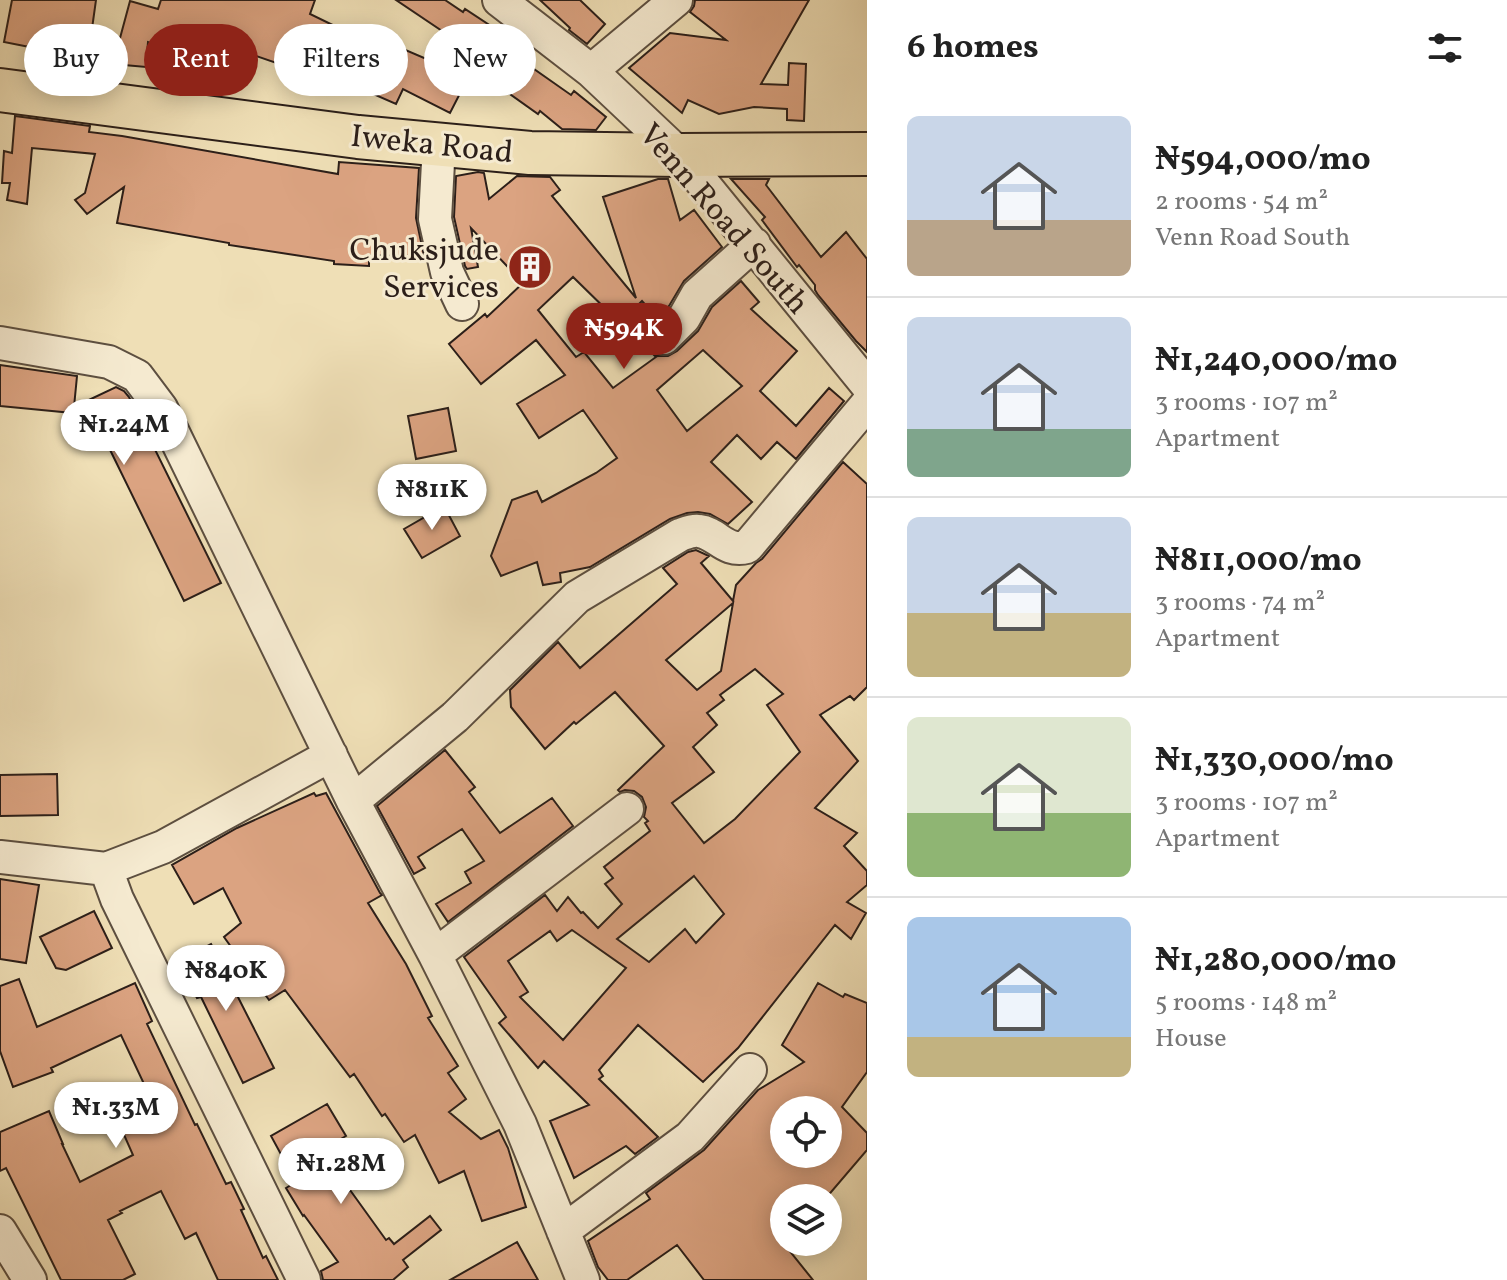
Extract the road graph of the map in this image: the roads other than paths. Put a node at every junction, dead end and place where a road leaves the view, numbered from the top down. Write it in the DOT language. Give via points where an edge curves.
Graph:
graph roads {
  1 [pos="499,0"];
  2 [pos="676,0"];
  3 [pos="591,71"];
  4 [pos="0,90"];
  5 [pos="439,144"];
  6 [pos="867,154"];
  7 [pos="680,155"];
  8 [pos="754,244"];
  9 [pos="462,304"];
  10 [pos="664,338"];
  11 [pos="0,343"];
  12 [pos="867,385"];
  13 [pos="867,404"];
  14 [pos="331,755"];
  15 [pos="353,801"];
  16 [pos="627,809"];
  17 [pos="0,857"];
  18 [pos="106,869"];
  19 [pos="435,955"];
  20 [pos="750,1070"];
  21 [pos="0,1231"];
  22 [pos="563,1231"];
  23 [pos="30,1280"];
  24 [pos="304,1280"];
  25 [pos="583,1280"];
  1 -- 3 [label="street, Venn Road South"];
  2 -- 3 [label="street"];
  3 -- 7 [label="street, Venn Road South"];
  4 -- 5 [label="main road, Iweka Road"];
  5 -- 7 [label="main road, Iweka Road" via="530,153"];
  5 -- 9 [label="street" via="435,219 447,272"];
  6 -- 7 [label="main road, Iweka Road"];
  7 -- 8 [label="street, Venn Road South"];
  8 -- 10 [label="street" via="697,295"];
  8 -- 12 [label="street, Venn Road South"];
  11 -- 14 [label="street" via="109,362 137,376 161,408"];
  13 -- 15 [label="street" via="747,547 734,549 694,530 577,597 455,717"];
  14 -- 15 [label="street"];
  14 -- 18 [label="street" via="163,847"];
  15 -- 19 [label="street"];
  16 -- 19 [label="street"];
  17 -- 18 [label="street"];
  18 -- 24 [label="street"];
  19 -- 22 [label="street" via="520,1124"];
  20 -- 22 [label="street" via="690,1137"];
  21 -- 23 [label="street"];
  22 -- 25 [label="street"];
}
